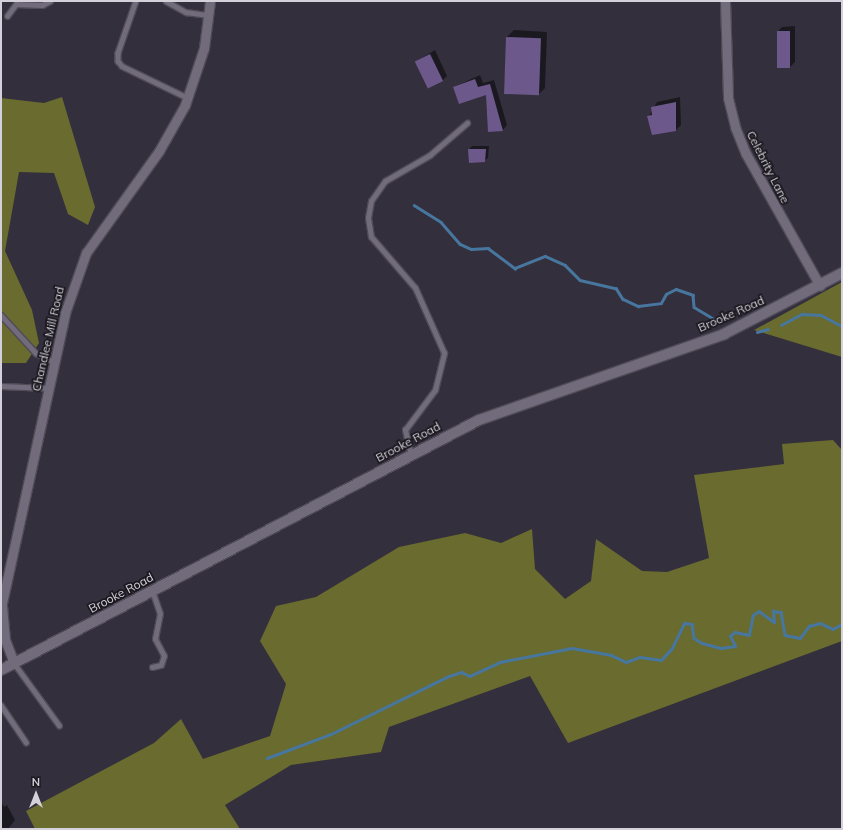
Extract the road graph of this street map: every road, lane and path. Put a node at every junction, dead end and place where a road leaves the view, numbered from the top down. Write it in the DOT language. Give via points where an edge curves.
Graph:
graph roads {
  1 [pos="50,1"];
  2 [pos="136,1"];
  3 [pos="166,1"];
  4 [pos="210,1"];
  5 [pos="725,1"];
  6 [pos="208,15"];
  7 [pos="7,16"];
  8 [pos="188,98"];
  9 [pos="467,123"];
  10 [pos="842,273"];
  11 [pos="820,286"];
  12 [pos="1,315"];
  13 [pos="54,362"];
  14 [pos="1,386"];
  15 [pos="48,388"];
  16 [pos="410,456"];
  17 [pos="152,591"];
  18 [pos="14,664"];
  19 [pos="152,667"];
  20 [pos="1,670"];
  21 [pos="1,705"];
  22 [pos="59,725"];
  23 [pos="26,742"];
  1 -- 7 [label="lane" via="42,5 16,4"];
  2 -- 8 [label="lane" via="118,53 118,61 122,66"];
  3 -- 6 [label="lane" via="186,12"];
  4 -- 6 [label="street, Chandlee Mill Road"];
  5 -- 11 [label="street, Celebrity Lane" via="728,98 735,127 746,154"];
  6 -- 8 [label="street, Chandlee Mill Road" via="204,48"];
  8 -- 13 [label="street, Chandlee Mill Road" via="159,150 86,253 65,313"];
  9 -- 16 [label="lane" via="430,155 385,181 371,201 368,218 371,237 415,288 444,354 435,390 406,430"];
  10 -- 11 [label="street, Brooke Road"];
  11 -- 16 [label="street, Brooke Road" via="724,334 514,406"];
  12 -- 13 [label="lane" via="36,353"];
  13 -- 15 [label="street, Chandlee Mill Road"];
  14 -- 15 [label="lane"];
  15 -- 18 [label="street, Chandlee Mill Road" via="2,603 5,640"];
  16 -- 17 [label="street, Brooke Road"];
  17 -- 18 [label="street, Brooke Road"];
  17 -- 19 [label="lane" via="160,614 155,639 164,656 161,665"];
  18 -- 20 [label="street, Brooke Road"];
  18 -- 22 [label="lane"];
  21 -- 23 [label="lane"];
}
